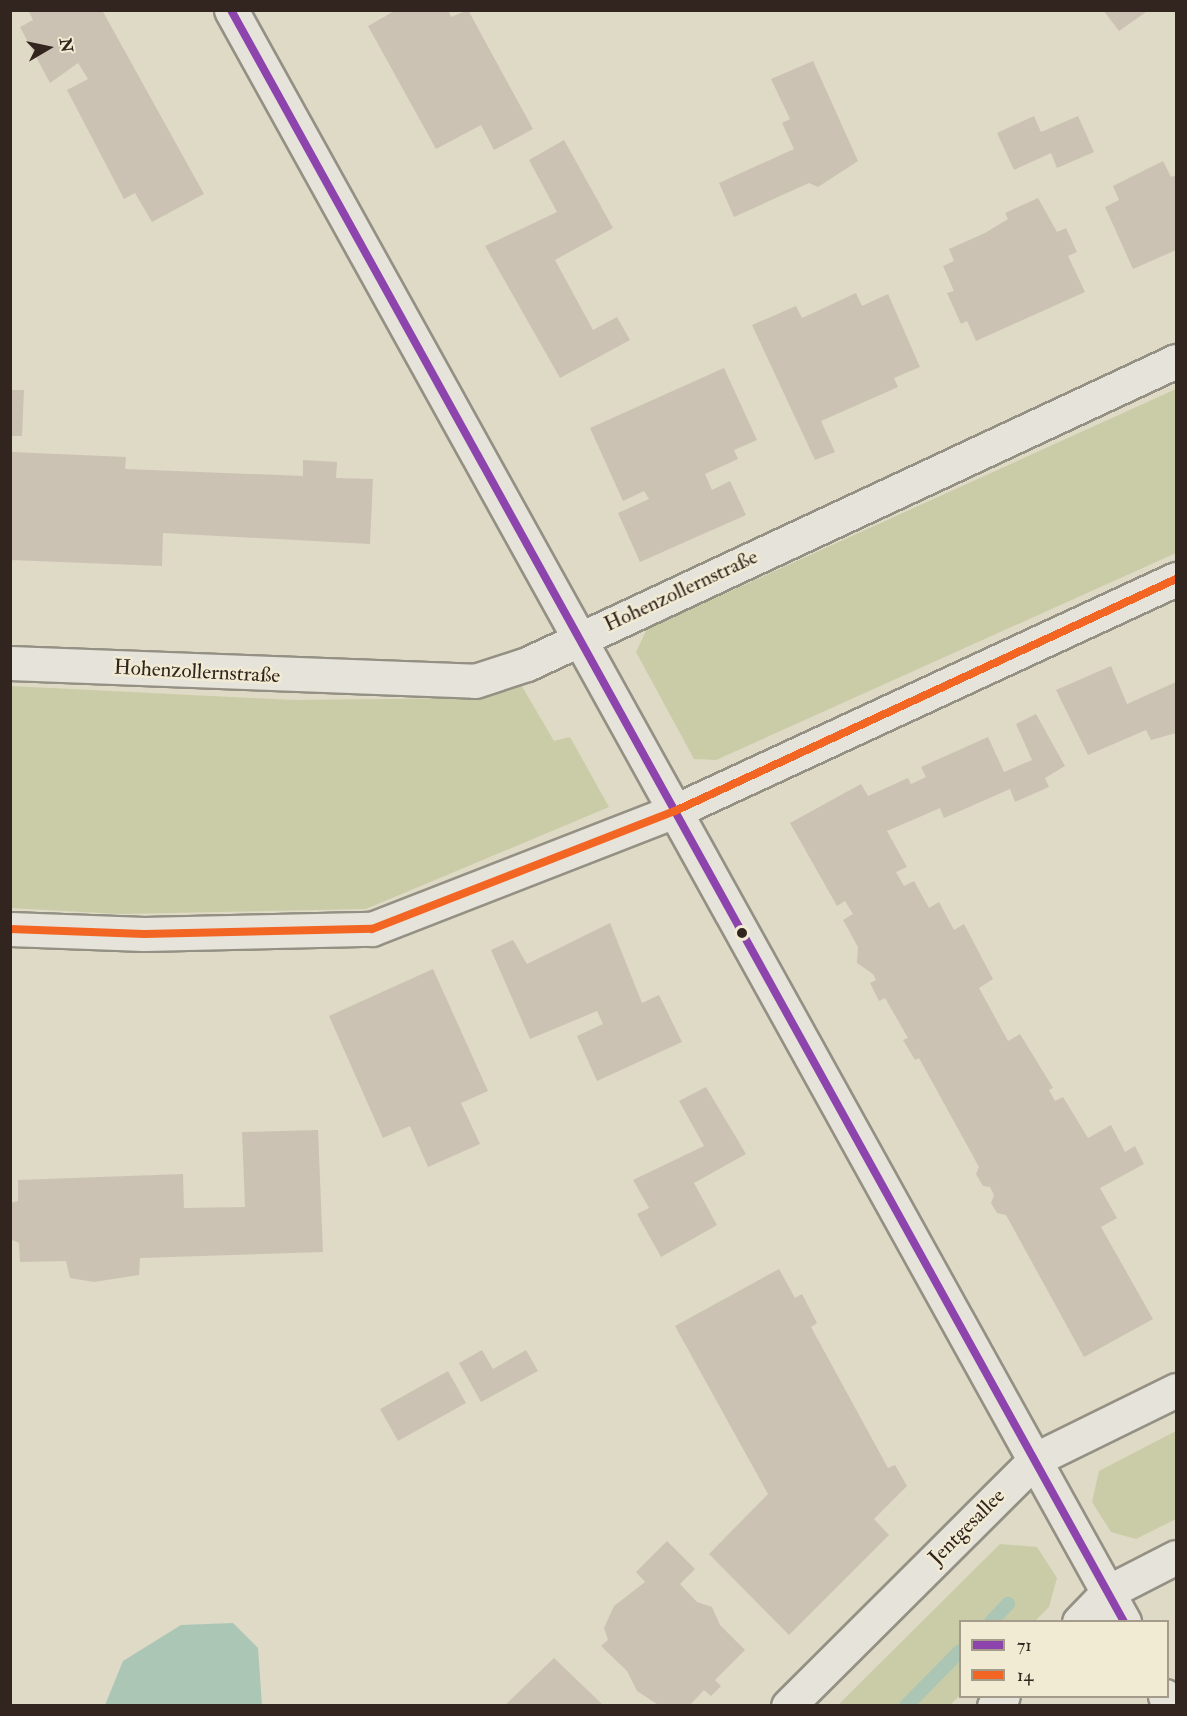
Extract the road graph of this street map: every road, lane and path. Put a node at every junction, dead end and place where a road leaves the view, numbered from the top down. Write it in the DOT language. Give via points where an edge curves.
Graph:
graph roads {
  1 [pos="231,10"];
  2 [pos="1176,361"];
  3 [pos="1176,579"];
  4 [pos="577,640"];
  5 [pos="10,663"];
  6 [pos="675,811"];
  7 [pos="10,929"];
  8 [pos="1176,1390"];
  9 [pos="1036,1459"];
  10 [pos="1176,1557"];
  11 [pos="1108,1592"];
  12 [pos="1081,1620"];
  13 [pos="1123,1620"];
  14 [pos="788,1706"];
  1 -- 4 [label="street"];
  2 -- 4 [label="street, Hohenzollernstraße"];
  3 -- 6 [label="street"];
  4 -- 5 [label="street, Hohenzollernstraße" via="505,673 447,683"];
  4 -- 6 [label="street"];
  6 -- 7 [label="street" via="372,929 144,934"];
  6 -- 9 [label="street"];
  8 -- 9 [label="street, Jentgesallee"];
  9 -- 11 [label="street"];
  9 -- 14 [label="street, Jentgesallee"];
  10 -- 11 [label="street"];
  11 -- 12 [label="street"];
  11 -- 13 [label="street"];
}
